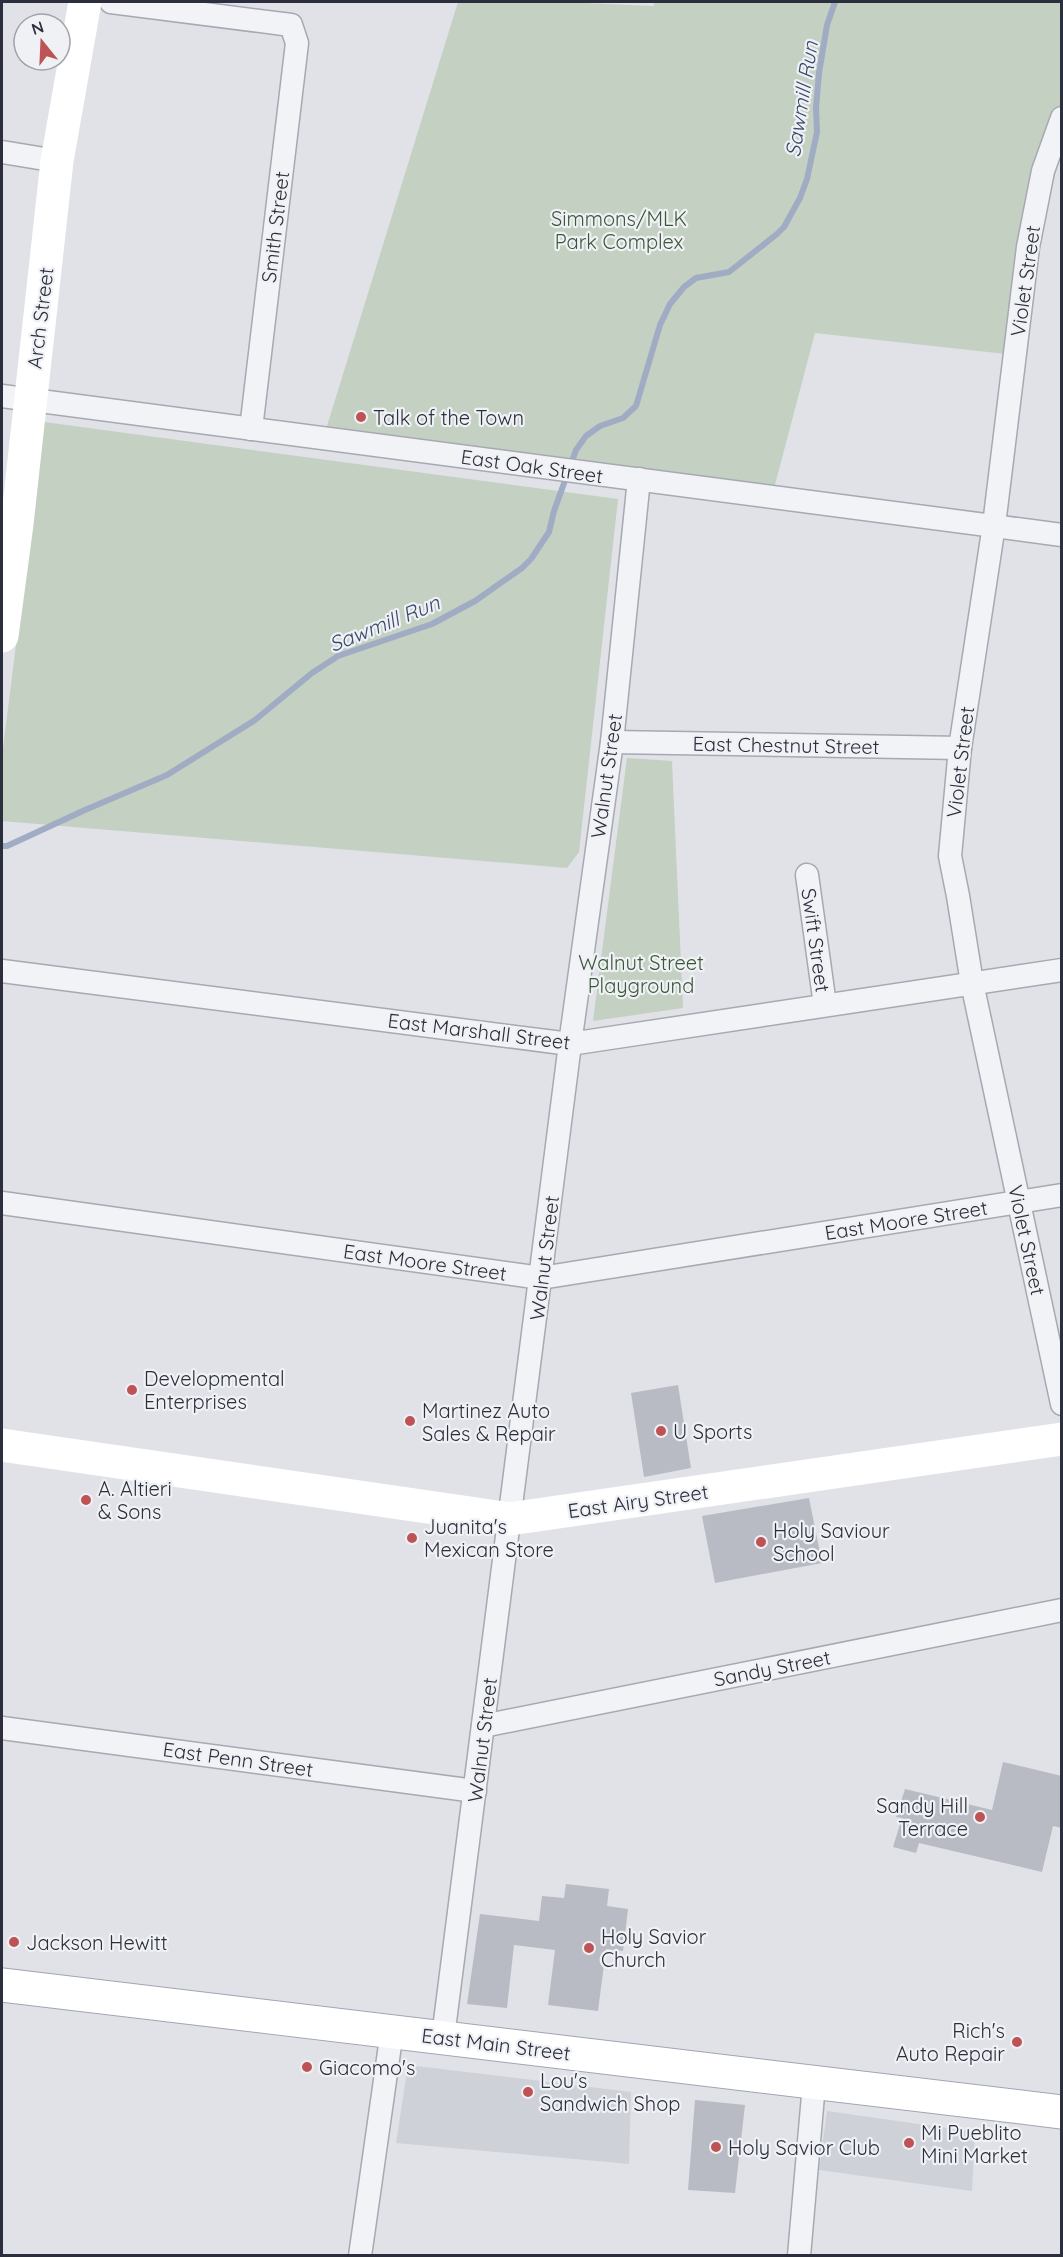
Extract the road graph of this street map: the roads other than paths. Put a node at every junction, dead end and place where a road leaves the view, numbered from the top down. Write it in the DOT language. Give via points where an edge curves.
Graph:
graph roads {
  1 [pos="85,2"];
  2 [pos="111,2"];
  3 [pos="1062,118"];
  4 [pos="2,152"];
  5 [pos="57,161"];
  6 [pos="16,398"];
  7 [pos="251,429"];
  8 [pos="639,479"];
  9 [pos="994,525"];
  10 [pos="1062,535"];
  11 [pos="2,636"];
  12 [pos="612,742"];
  13 [pos="960,748"];
  14 [pos="807,875"];
  15 [pos="1062,970"];
  16 [pos="2,971"];
  17 [pos="972,983"];
  18 [pos="825,1005"];
  19 [pos="570,1044"];
  20 [pos="1062,1195"];
  21 [pos="1019,1202"];
  22 [pos="2,1203"];
  23 [pos="541,1278"];
  24 [pos="1062,1404"];
  25 [pos="1062,1439"];
  26 [pos="2,1445"];
  27 [pos="510,1519"];
  28 [pos="1062,1610"];
  29 [pos="483,1726"];
  30 [pos="2,1728"];
  31 [pos="475,1791"];
  32 [pos="2,1985"];
  33 [pos="392,2031"];
  34 [pos="443,2037"];
  35 [pos="814,2084"];
  36 [pos="1062,2112"];
  37 [pos="360,2256"];
  38 [pos="799,2256"];
  1 -- 5 [label="main road, Arch Street"];
  2 -- 7 [label="street, Smith Street" via="291,25 297,43"];
  3 -- 9 [label="street, Violet Street" via="1043,171 1028,247"];
  4 -- 5 [label="street"];
  5 -- 6 [label="main road, Arch Street"];
  6 -- 7 [label="street, East Oak Street"];
  6 -- 11 [label="main road, Arch Street" via="17,524"];
  7 -- 8 [label="street, East Oak Street"];
  8 -- 9 [label="street, East Oak Street"];
  8 -- 12 [label="street, Walnut Street"];
  9 -- 10 [label="street, East Oak Street"];
  9 -- 13 [label="street, Violet Street"];
  12 -- 13 [label="street, East Chestnut Street"];
  12 -- 19 [label="street, Walnut Street"];
  13 -- 17 [label="street, Violet Street" via="950,856"];
  14 -- 18 [label="street, Swift Street"];
  15 -- 17 [label="street, East Marshall Street"];
  16 -- 19 [label="street, East Marshall Street"];
  17 -- 18 [label="street, East Marshall Street"];
  17 -- 21 [label="street, Violet Street"];
  18 -- 19 [label="street, East Marshall Street"];
  19 -- 23 [label="street, Walnut Street"];
  20 -- 21 [label="street, East Moore Street"];
  21 -- 23 [label="street, East Moore Street"];
  21 -- 24 [label="street, Violet Street"];
  22 -- 23 [label="street, East Moore Street"];
  23 -- 27 [label="street, Walnut Street"];
  25 -- 27 [label="main road, East Airy Street"];
  26 -- 27 [label="main road, East Airy Street"];
  27 -- 29 [label="street, Walnut Street"];
  28 -- 29 [label="street, Sandy Street"];
  29 -- 31 [label="street, Walnut Street"];
  30 -- 31 [label="street, East Penn Street"];
  31 -- 34 [label="street, Walnut Street"];
  32 -- 33 [label="main road, East Main Street"];
  33 -- 34 [label="main road, East Main Street"];
  33 -- 37 [label="street"];
  34 -- 35 [label="main road, East Main Street"];
  35 -- 36 [label="main road, East Main Street"];
  35 -- 38 [label="street"];
}
